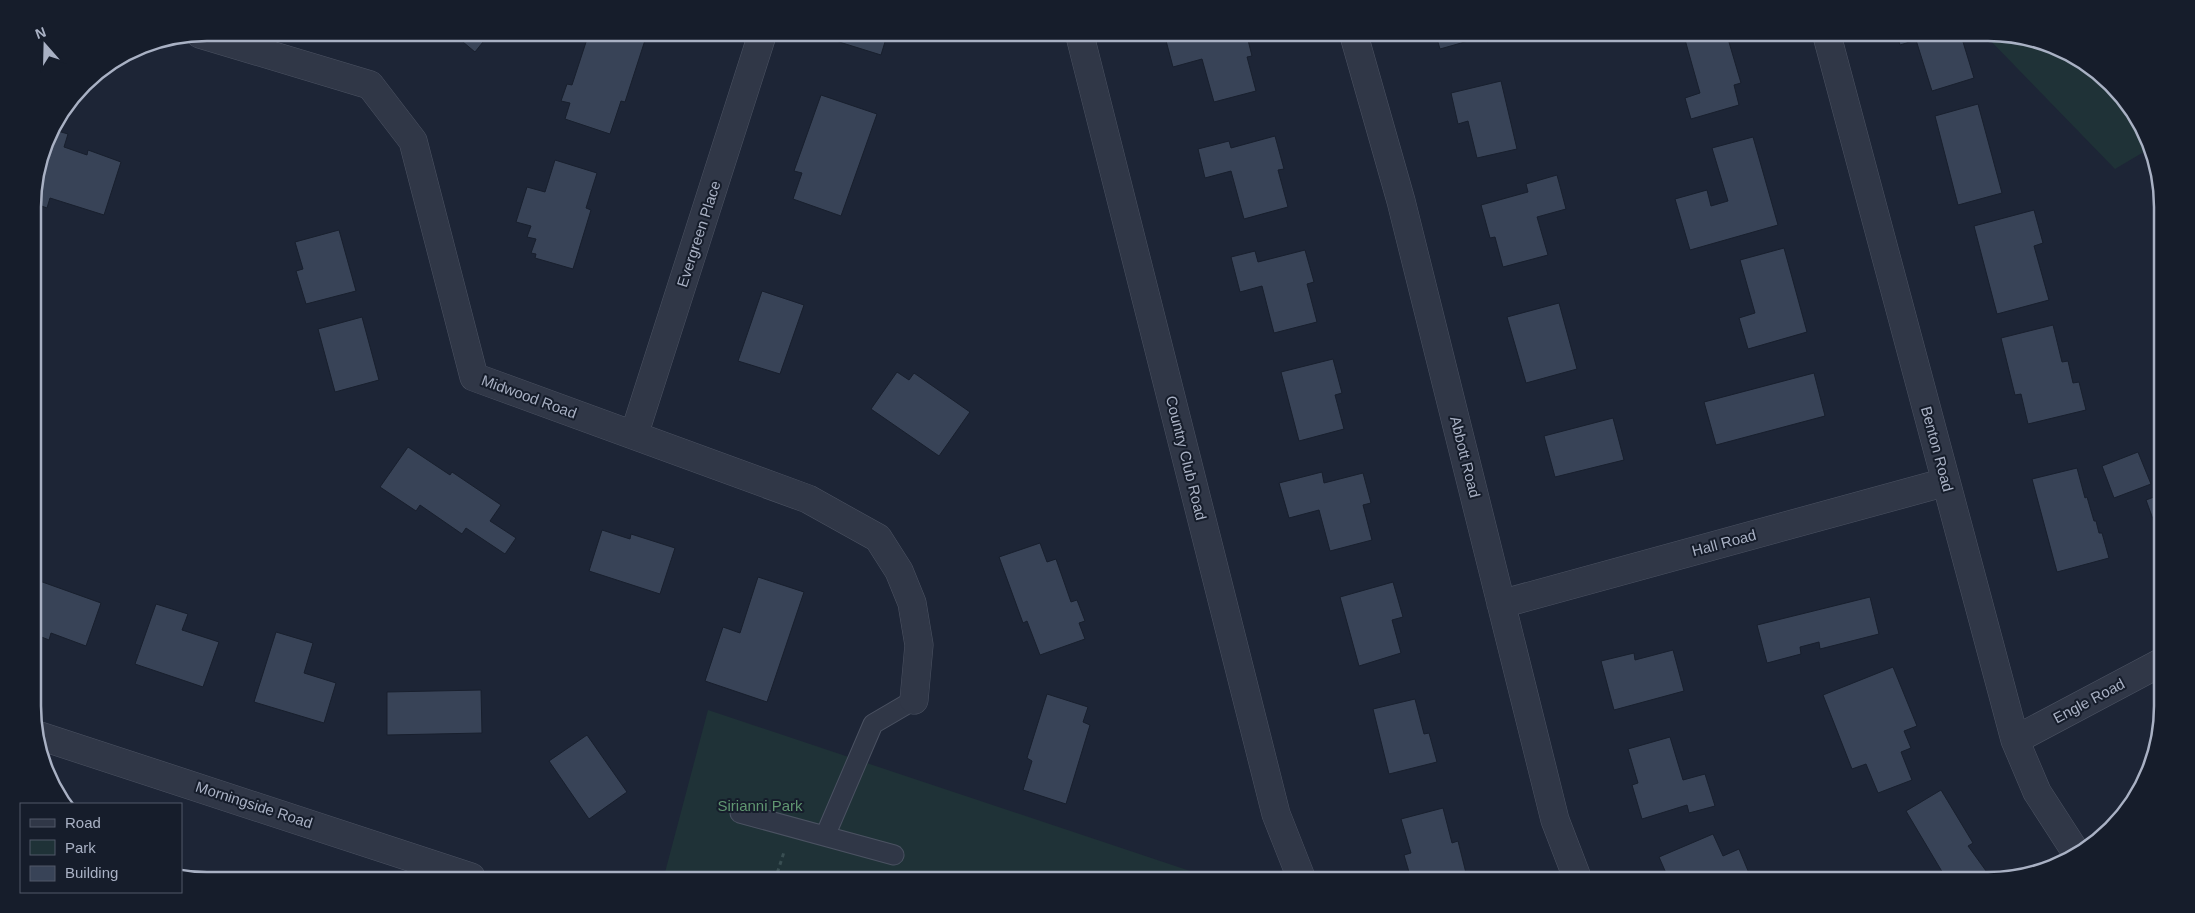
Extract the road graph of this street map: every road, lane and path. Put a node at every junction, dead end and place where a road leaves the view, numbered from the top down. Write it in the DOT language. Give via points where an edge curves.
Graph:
graph roads {
  1 [pos="760,41"];
  2 [pos="1081,41"];
  3 [pos="1356,41"];
  4 [pos="1828,41"];
  5 [pos="261,42"];
  6 [pos="634,435"];
  7 [pos="1946,482"];
  8 [pos="1502,604"];
  9 [pos="2154,666"];
  10 [pos="914,700"];
  11 [pos="44,738"];
  12 [pos="2015,740"];
  13 [pos="740,813"];
  14 [pos="825,836"];
  15 [pos="2073,848"];
  16 [pos="894,855"];
  17 [pos="1299,871"];
  18 [pos="1575,871"];
  19 [pos="455,872"];
  1 -- 6 [label="street, Evergreen Place"];
  2 -- 17 [label="street, Country Club Road" via="1276,814"];
  3 -- 8 [label="street, Abbott Road" via="1401,201"];
  4 -- 7 [label="street, Benton Road"];
  5 -- 6 [label="street, Midwood Road" via="370,85 413,141 474,377"];
  6 -- 10 [label="street, Midwood Road" via="808,499 878,538 899,571 912,604 920,645"];
  7 -- 8 [label="street, Hall Road"];
  7 -- 12 [label="street, Benton Road"];
  8 -- 18 [label="street, Abbott Road" via="1555,820"];
  9 -- 12 [label="street, Engle Road"];
  10 -- 14 [label="lane" via="873,724"];
  11 -- 19 [label="street, Morningside Road"];
  12 -- 15 [label="street, Benton Road" via="2037,792"];
  13 -- 14 [label="lane"];
  14 -- 16 [label="lane"];
}
